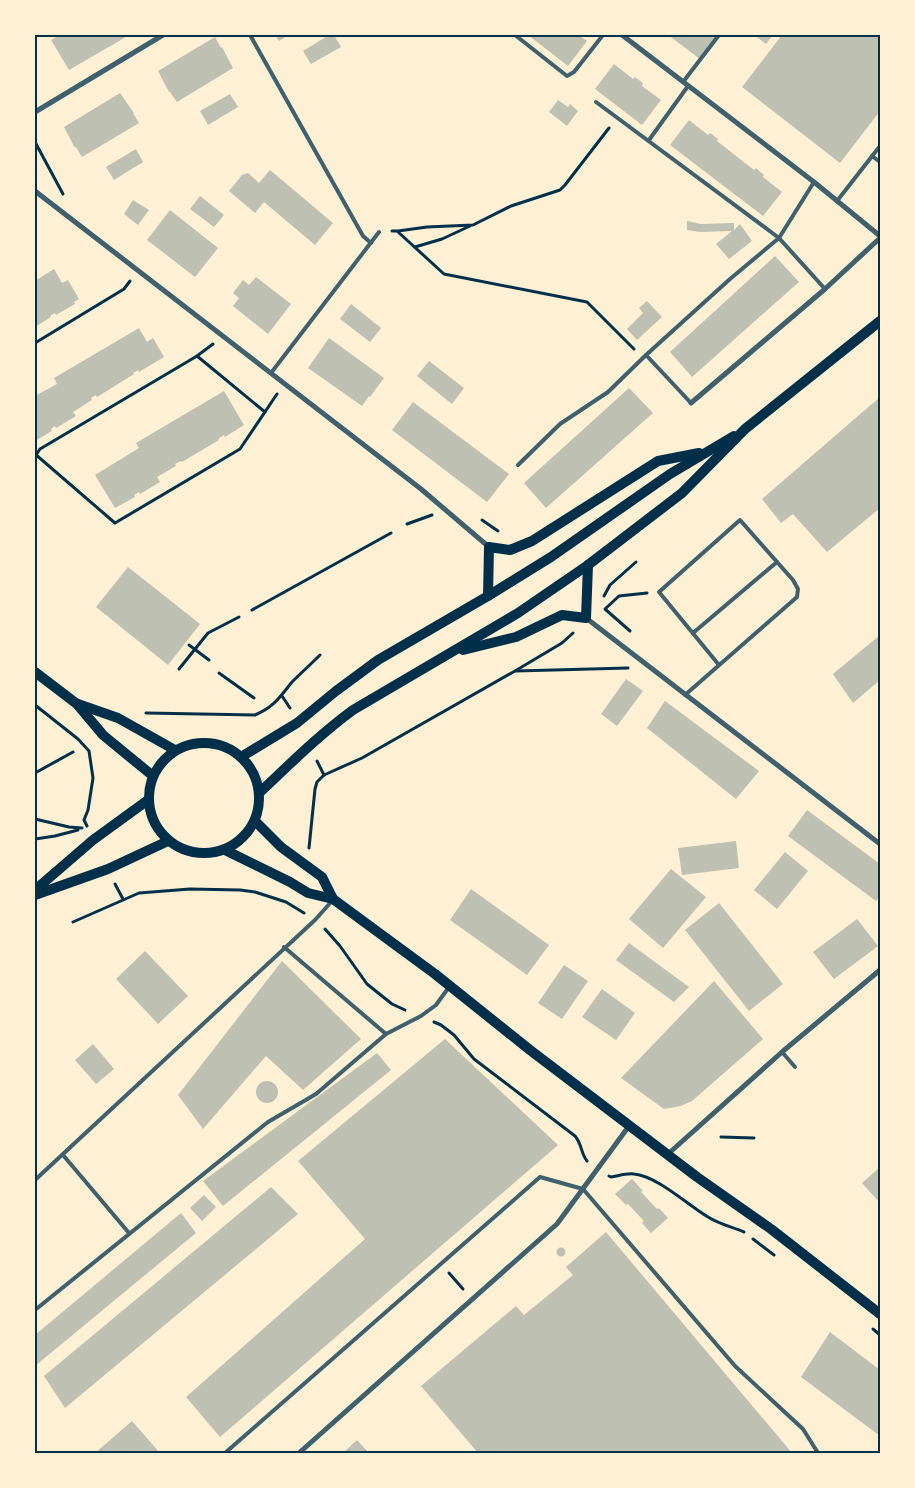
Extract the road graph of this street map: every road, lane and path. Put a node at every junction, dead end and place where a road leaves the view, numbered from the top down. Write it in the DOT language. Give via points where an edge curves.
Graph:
graph roads {
  1 [pos="162,35"];
  2 [pos="250,35"];
  3 [pos="515,35"];
  4 [pos="603,35"];
  5 [pos="622,35"];
  6 [pos="719,35"];
  7 [pos="683,82"];
  8 [pos="688,86"];
  9 [pos="596,102"];
  10 [pos="35,112"];
  11 [pos="617,117"];
  12 [pos="649,140"];
  13 [pos="880,146"];
  14 [pos="872,156"];
  15 [pos="880,162"];
  16 [pos="814,182"];
  17 [pos="35,191"];
  18 [pos="837,201"];
  19 [pos="473,224"];
  20 [pos="397,231"];
  21 [pos="379,232"];
  22 [pos="880,237"];
  23 [pos="779,238"];
  24 [pos="370,243"];
  25 [pos="415,247"];
  26 [pos="139,271"];
  27 [pos="825,289"];
  28 [pos="880,321"];
  29 [pos="223,336"];
  30 [pos="35,343"];
  31 [pos="197,356"];
  32 [pos="644,357"];
  33 [pos="271,373"];
  34 [pos="284,383"];
  35 [pos="691,403"];
  36 [pos="265,412"];
  37 [pos="746,429"];
  38 [pos="705,452"];
  39 [pos="35,455"];
  40 [pos="518,465"];
  41 [pos="439,520"];
  42 [pos="407,524"];
  43 [pos="391,533"];
  44 [pos="489,547"];
  45 [pos="636,562"];
  46 [pos="777,562"];
  47 [pos="588,565"];
  48 [pos="648,593"];
  49 [pos="488,596"];
  50 [pos="252,610"];
  51 [pos="239,617"];
  52 [pos="586,618"];
  53 [pos="693,633"];
  54 [pos="634,635"];
  55 [pos="189,645"];
  56 [pos="195,649"];
  57 [pos="453,652"];
  58 [pos="320,655"];
  59 [pos="209,660"];
  60 [pos="719,666"];
  61 [pos="628,668"];
  62 [pos="179,669"];
  63 [pos="515,671"];
  64 [pos="35,672"];
  65 [pos="219,673"];
  66 [pos="685,694"];
  67 [pos="254,698"];
  68 [pos="78,704"];
  69 [pos="35,705"];
  70 [pos="138,713"];
  71 [pos="175,750"];
  72 [pos="73,752"];
  73 [pos="241,757"];
  74 [pos="35,773"];
  75 [pos="153,776"];
  76 [pos="259,793"];
  77 [pos="148,800"];
  78 [pos="35,818"];
  79 [pos="84,820"];
  80 [pos="255,821"];
  81 [pos="35,839"];
  82 [pos="168,841"];
  83 [pos="880,844"];
  84 [pos="309,849"];
  85 [pos="225,850"];
  86 [pos="35,890"];
  87 [pos="35,895"];
  88 [pos="333,899"];
  89 [pos="315,920"];
  90 [pos="73,922"];
  91 [pos="284,947"];
  92 [pos="880,970"];
  93 [pos="450,986"];
  94 [pos="421,1016"];
  95 [pos="386,1034"];
  96 [pos="782,1052"];
  97 [pos="795,1067"];
  98 [pos="629,1126"];
  99 [pos="721,1136"];
  100 [pos="754,1138"];
  101 [pos="63,1154"];
  102 [pos="668,1154"];
  103 [pos="597,1169"];
  104 [pos="35,1180"];
  105 [pos="583,1189"];
  106 [pos="129,1233"];
  107 [pos="775,1256"];
  108 [pos="440,1263"];
  109 [pos="472,1300"];
  110 [pos="35,1310"];
  111 [pos="880,1314"];
  112 [pos="225,1453"];
  113 [pos="299,1453"];
  114 [pos="818,1453"];
  1 -- 10 [label="street"];
  2 -- 24 [label="lane" via="363,236"];
  3 -- 4 [label="lane" via="567,76 574,72"];
  5 -- 7 [label="street"];
  6 -- 7 [label="lane"];
  7 -- 8 [label="street"];
  8 -- 12 [label="lane"];
  8 -- 16 [label="street"];
  9 -- 11 [label="lane"];
  11 -- 12 [label="lane"];
  11 -- 19 [label="path" via="560,190 511,206"];
  12 -- 23 [label="lane"];
  13 -- 14 [label="lane"];
  14 -- 15 [label="lane"];
  14 -- 18 [label="lane"];
  16 -- 18 [label="street"];
  16 -- 23 [label="lane"];
  17 -- 26 [label="street"];
  18 -- 22 [label="street"];
  19 -- 20 [label="path"];
  19 -- 25 [label="path" via="442,239"];
  20 -- 21 [label="path"];
  20 -- 25 [label="path"];
  21 -- 24 [label="lane"];
  22 -- 27 [label="street"];
  23 -- 27 [label="lane"];
  23 -- 32 [label="lane"];
  24 -- 33 [label="lane"];
  25 -- 32 [label="path" via="444,274 587,302"];
  26 -- 29 [label="street"];
  26 -- 30 [label="path" via="124,289"];
  27 -- 35 [label="street"];
  28 -- 37 [label="main road"];
  29 -- 31 [label="path"];
  29 -- 33 [label="street"];
  31 -- 36 [label="path"];
  31 -- 39 [label="path" via="40,449"];
  32 -- 35 [label="lane"];
  32 -- 40 [label="lane" via="608,392 560,424"];
  33 -- 34 [label="street"];
  34 -- 36 [label="path"];
  34 -- 44 [label="street" via="421,489"];
  36 -- 39 [label="path" via="240,449 115,523"];
  37 -- 38 [label="main road"];
  37 -- 47 [label="main road" via="682,493"];
  38 -- 44 [label="main road" via="658,460 532,541 510,550"];
  38 -- 49 [label="main road"];
  41 -- 42 [label="path" via="433,515"];
  43 -- 50 [label="path"];
  44 -- 49 [label="main road"];
  45 -- 52 [label="path" via="610,585"];
  46 -- 53 [label="lane"];
  46 -- 53 [label="lane" via="740,520 659,592"];
  46 -- 60 [label="lane" via="794,580 797,597"];
  47 -- 52 [label="main road"];
  47 -- 57 [label="main road"];
  48 -- 54 [label="path" via="619,596 604,609"];
  49 -- 73 [label="main road" via="378,660 297,723"];
  51 -- 56 [label="path" via="208,633"];
  52 -- 57 [label="main road" via="562,615 516,637"];
  52 -- 63 [label="path" via="562,643"];
  52 -- 66 [label="street"];
  53 -- 60 [label="lane"];
  55 -- 56 [label="path"];
  56 -- 59 [label="path"];
  56 -- 62 [label="path"];
  57 -- 76 [label="main road" via="353,710"];
  58 -- 70 [label="path" via="270,708 255,715"];
  60 -- 66 [label="lane"];
  61 -- 63 [label="path"];
  63 -- 84 [label="path" via="362,758 324,775 314,789"];
  64 -- 68 [label="main road"];
  65 -- 67 [label="path"];
  66 -- 83 [label="street"];
  68 -- 71 [label="main road" via="118,718"];
  68 -- 75 [label="main road" via="103,735"];
  69 -- 79 [label="path" via="89,751 94,778"];
  71 -- 73 [label="main road" via="198,743 221,745"];
  71 -- 75 [label="main road" via="162,761"];
  72 -- 74 [label="path"];
  73 -- 76 [label="main road" via="254,773"];
  75 -- 77 [label="main road"];
  76 -- 80 [label="main road"];
  77 -- 82 [label="main road" via="153,823"];
  77 -- 86 [label="main road" via="93,840"];
  78 -- 81 [label="path" via="87,828"];
  80 -- 85 [label="main road" via="243,839"];
  80 -- 88 [label="main road" via="281,847 322,877"];
  82 -- 85 [label="main road" via="185,851 205,854"];
  82 -- 87 [label="main road" via="108,869"];
  85 -- 88 [label="main road" via="308,893"];
  88 -- 89 [label="lane"];
  88 -- 93 [label="main road"];
  89 -- 90 [label="path" via="286,902 256,892 190,889 139,893"];
  89 -- 91 [label="lane"];
  89 -- 94 [label="path" via="340,946 367,984 392,1004"];
  91 -- 95 [label="lane"];
  91 -- 101 [label="lane"];
  92 -- 96 [label="street"];
  93 -- 94 [label="lane" via="436,1005"];
  93 -- 98 [label="main road"];
  94 -- 95 [label="lane"];
  94 -- 103 [label="path" via="441,1024 474,1059 575,1136 586,1160"];
  95 -- 106 [label="lane" via="316,1094 268,1122"];
  96 -- 97 [label="lane"];
  96 -- 102 [label="street"];
  98 -- 102 [label="main road"];
  98 -- 103 [label="street"];
  99 -- 100 [label="path"];
  101 -- 104 [label="lane"];
  101 -- 106 [label="lane"];
  102 -- 111 [label="main road"];
  103 -- 105 [label="street"];
  103 -- 107 [label="path" via="611,1177 642,1175 707,1216 744,1232"];
  105 -- 108 [label="lane" via="540,1177"];
  105 -- 109 [label="street" via="557,1224"];
  105 -- 114 [label="lane" via="735,1366 803,1429"];
  106 -- 110 [label="lane"];
  108 -- 109 [label="path"];
  108 -- 112 [label="lane"];
  109 -- 113 [label="street"];
}
